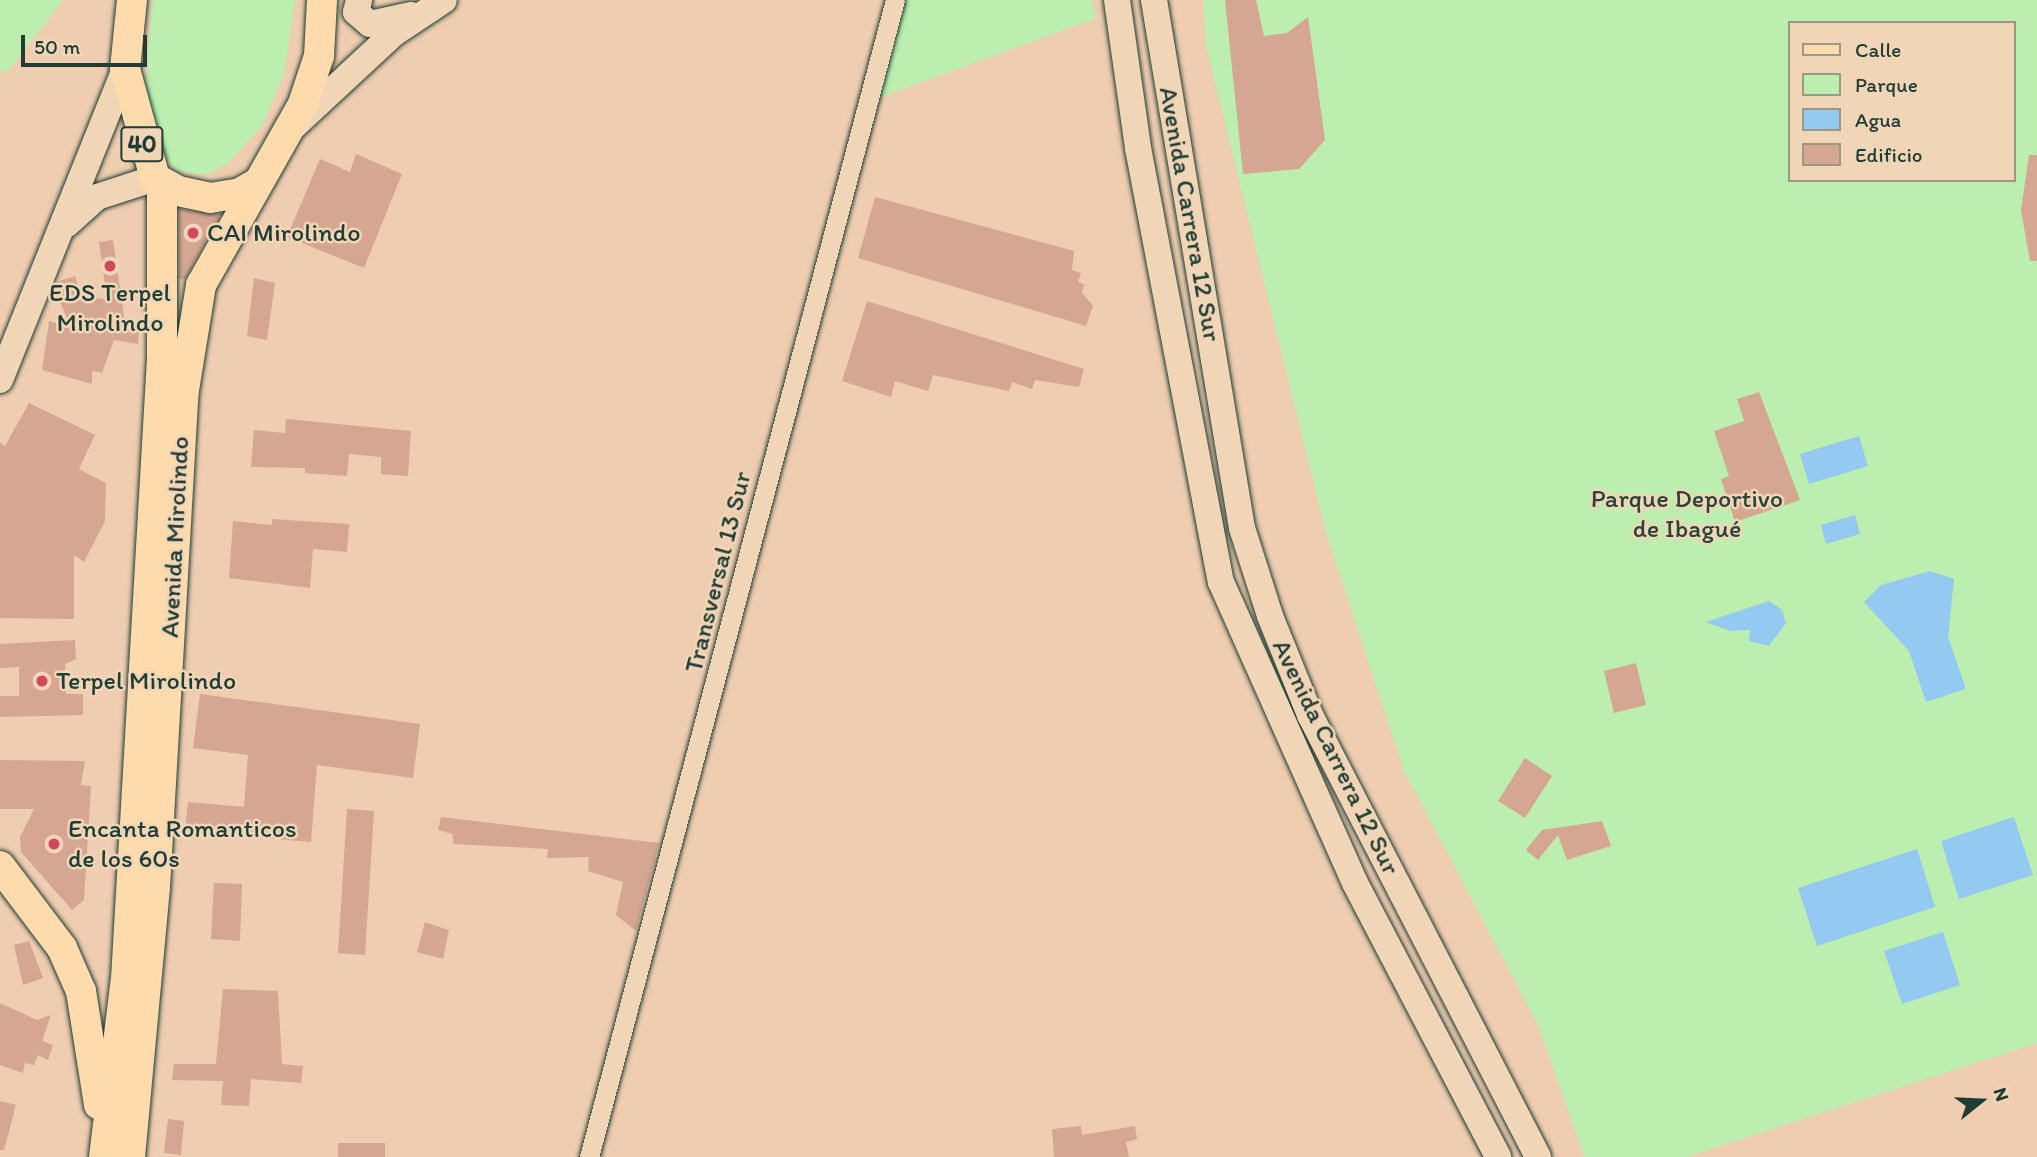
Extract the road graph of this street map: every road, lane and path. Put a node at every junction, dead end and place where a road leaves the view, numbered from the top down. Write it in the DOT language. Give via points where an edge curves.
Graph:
graph roads {
  1 [pos="132,0"];
  2 [pos="322,0"];
  3 [pos="359,0"];
  4 [pos="895,0"];
  5 [pos="1117,0"];
  6 [pos="1154,0"];
  7 [pos="434,5"];
  8 [pos="125,69"];
  9 [pos="290,130"];
  10 [pos="159,181"];
  11 [pos="257,183"];
  12 [pos="61,230"];
  13 [pos="0,380"];
  14 [pos="0,866"];
  15 [pos="113,1157"];
  16 [pos="589,1157"];
  17 [pos="1498,1157"];
  18 [pos="1538,1157"];
  1 -- 8 [label="main road, 40"];
  2 -- 9 [label="main road, Avenida Mirolindo" via="318,56"];
  3 -- 7 [label="street" via="356,12 370,24"];
  4 -- 16 [label="street, Transversal 13 Sur"];
  5 -- 17 [label="street, Avenida Carrera 12 Sur" via="1138,148 1225,593 1355,883"];
  6 -- 18 [label="street, Avenida Carrera 12 Sur" via="1242,528 1269,616 1310,715"];
  7 -- 9 [label="street"];
  8 -- 10 [label="main road, 40"];
  8 -- 12 [label="street"];
  9 -- 11 [label="main road, Avenida Mirolindo"];
  10 -- 11 [label="main road, 40" via="210,198 240,193"];
  10 -- 12 [label="street" via="97,197"];
  10 -- 15 [label="main road, Avenida Mirolindo / 40" via="162,359"];
  11 -- 15 [label="main road, Avenida Mirolindo" via="201,285 184,390 155,887"];
  12 -- 13 [label="street"];
  14 -- 15 [label="main road" via="55,937 81,991"];
}
